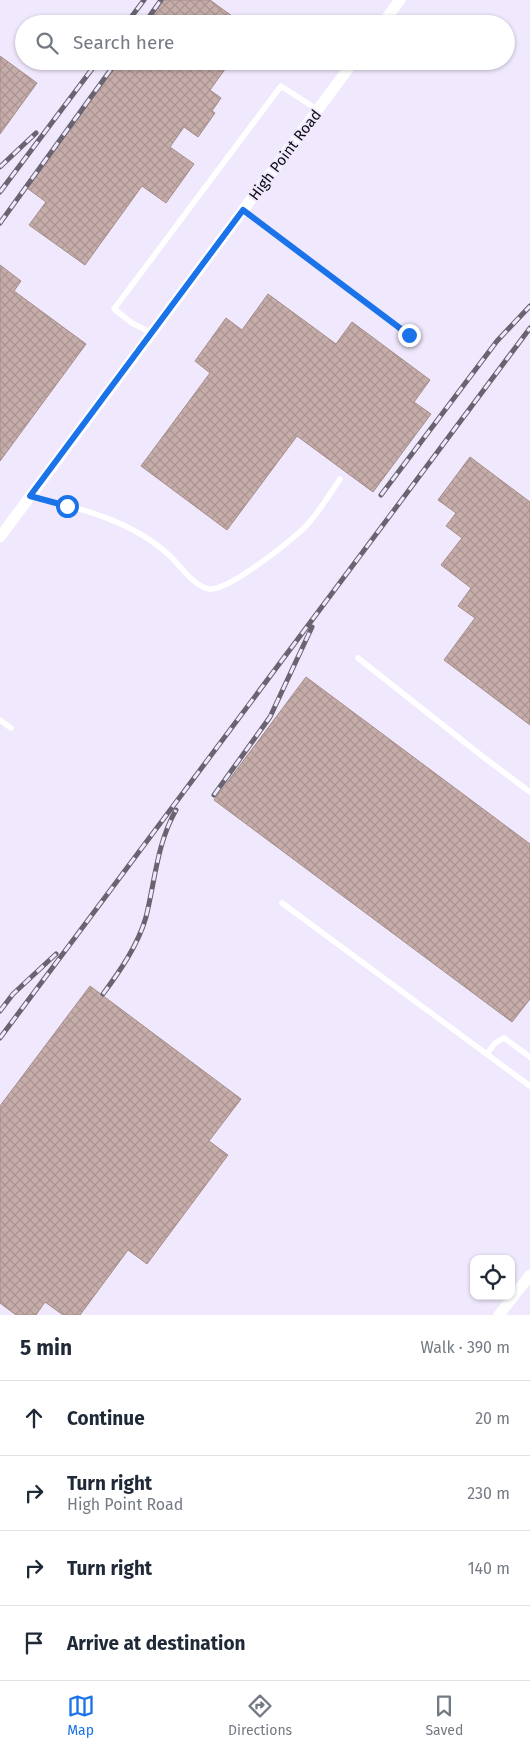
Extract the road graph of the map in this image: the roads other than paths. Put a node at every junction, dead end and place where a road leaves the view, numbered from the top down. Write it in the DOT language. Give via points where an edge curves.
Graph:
graph roads {
  1 [pos="400,0"];
  2 [pos="389,15"];
  3 [pos="347,70"];
  4 [pos="318,110"];
  5 [pos="243,210"];
  6 [pos="152,333"];
  7 [pos="409,335"];
  8 [pos="340,479"];
  9 [pos="30,496"];
  10 [pos="1,532"];
  11 [pos="358,658"];
  12 [pos="0,720"];
  13 [pos="11,728"];
  14 [pos="530,792"];
  15 [pos="282,903"];
  16 [pos="487,1054"];
  17 [pos="530,1056"];
  18 [pos="530,1086"];
  19 [pos="530,1275"];
  20 [pos="499,1315"];
  1 -- 2 [label="street"];
  3 -- 4 [label="street, High Point Road"];
  4 -- 5 [label="street, High Point Road"];
  4 -- 6 [label="lane" via="281,86 114,309"];
  5 -- 6 [label="street, High Point Road"];
  5 -- 7 [label="lane"];
  6 -- 9 [label="street, High Point Road"];
  8 -- 9 [label="lane" via="305,527 239,579 209,589 187,575 169,554 124,526 106,517"];
  9 -- 10 [label="street, High Point Road"];
  11 -- 14 [label="lane"];
  12 -- 13 [label="lane"];
  15 -- 16 [label="lane"];
  16 -- 17 [label="lane" via="495,1043 504,1038"];
  16 -- 18 [label="lane"];
  19 -- 20 [label="street"];
}
